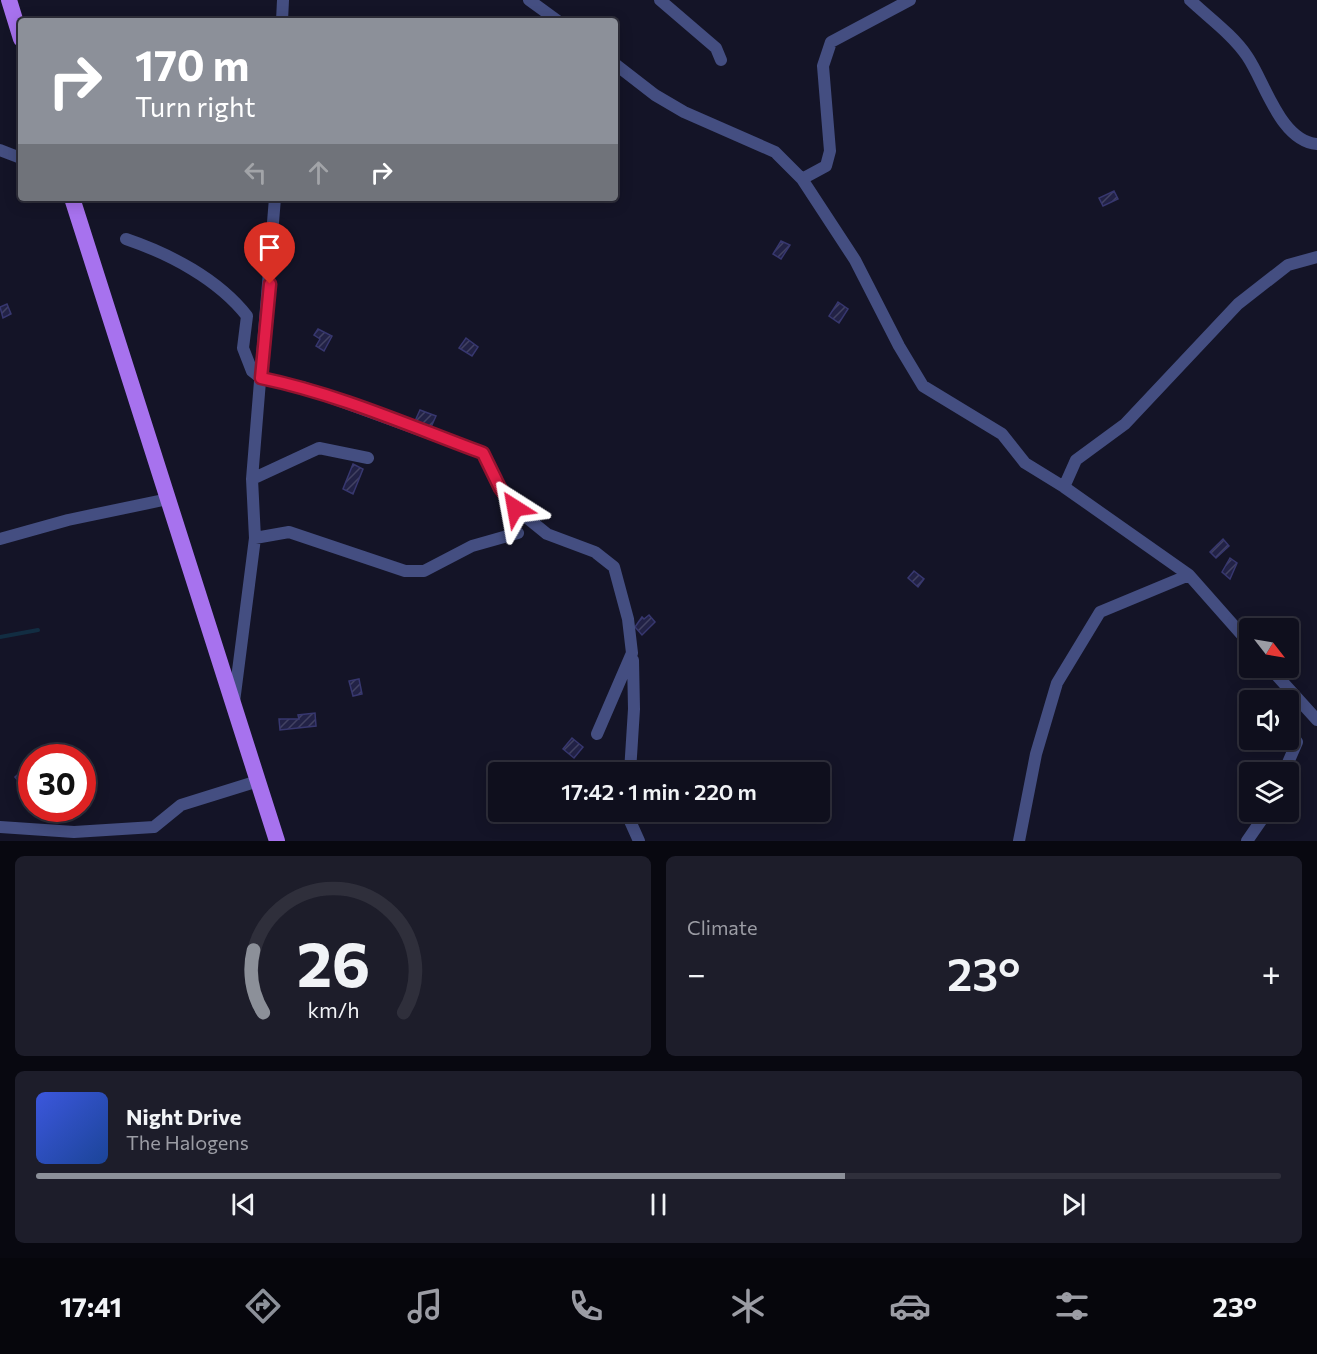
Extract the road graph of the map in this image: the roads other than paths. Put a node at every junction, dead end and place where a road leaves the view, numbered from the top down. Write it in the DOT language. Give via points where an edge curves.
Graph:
graph roads {
  1 [pos="9,0"];
  2 [pos="283,0"];
  3 [pos="529,0"];
  4 [pos="660,0"];
  5 [pos="910,0"];
  6 [pos="1190,0"];
  7 [pos="282,18"];
  8 [pos="554,18"];
  9 [pos="18,29"];
  10 [pos="721,60"];
  11 [pos="618,66"];
  12 [pos="1317,144"];
  13 [pos="0,150"];
  14 [pos="18,157"];
  15 [pos="802,179"];
  16 [pos="73,201"];
  17 [pos="275,201"];
  18 [pos="126,240"];
  19 [pos="1317,257"];
  20 [pos="261,378"];
  21 [pos="368,459"];
  22 [pos="252,479"];
  23 [pos="1064,487"];
  24 [pos="168,499"];
  25 [pos="518,533"];
  26 [pos="255,538"];
  27 [pos="0,539"];
  28 [pos="1189,575"];
  29 [pos="1239,632"];
  30 [pos="632,653"];
  31 [pos="1279,678"];
  32 [pos="234,703"];
  33 [pos="1317,720"];
  34 [pos="597,734"];
  35 [pos="631,762"];
  36 [pos="258,781"];
  37 [pos="630,822"];
  38 [pos="1259,822"];
  39 [pos="0,827"];
  40 [pos="277,841"];
  41 [pos="639,841"];
  42 [pos="1019,841"];
  43 [pos="1247,841"];
  1 -- 9 [label="main road"];
  2 -- 7 [label="street"];
  3 -- 8 [label="street"];
  4 -- 10 [label="street" via="716,48"];
  5 -- 15 [label="street" via="831,42 823,66 830,151 826,166"];
  6 -- 12 [label="street" via="1246,54 1279,117 1307,143"];
  11 -- 15 [label="street" via="684,112 775,152"];
  13 -- 14 [label="street"];
  15 -- 23 [label="street" via="855,260 923,386 1002,434 1025,463"];
  16 -- 24 [label="main road"];
  17 -- 20 [label="street"];
  18 -- 20 [label="street" via="162,252 235,300 248,315 243,348 252,371"];
  19 -- 23 [label="street" via="1288,265 1238,304 1125,424 1076,460"];
  20 -- 22 [label="street"];
  20 -- 30 [label="street" via="333,397 483,453 515,508 547,534 595,552 614,567 628,619"];
  21 -- 22 [label="street" via="319,448"];
  22 -- 26 [label="street"];
  23 -- 28 [label="street"];
  24 -- 27 [label="street"];
  24 -- 32 [label="main road"];
  25 -- 26 [label="street" via="472,546 424,571 405,571 289,532"];
  26 -- 32 [label="street"];
  28 -- 29 [label="street"];
  28 -- 42 [label="street" via="1100,612 1057,683 1036,754"];
  30 -- 34 [label="street"];
  30 -- 35 [label="street"];
  31 -- 33 [label="street"];
  32 -- 36 [label="main road"];
  36 -- 39 [label="street" via="181,805 154,827 74,832"];
  36 -- 40 [label="main road"];
  37 -- 41 [label="street"];
  38 -- 43 [label="street"];
}
